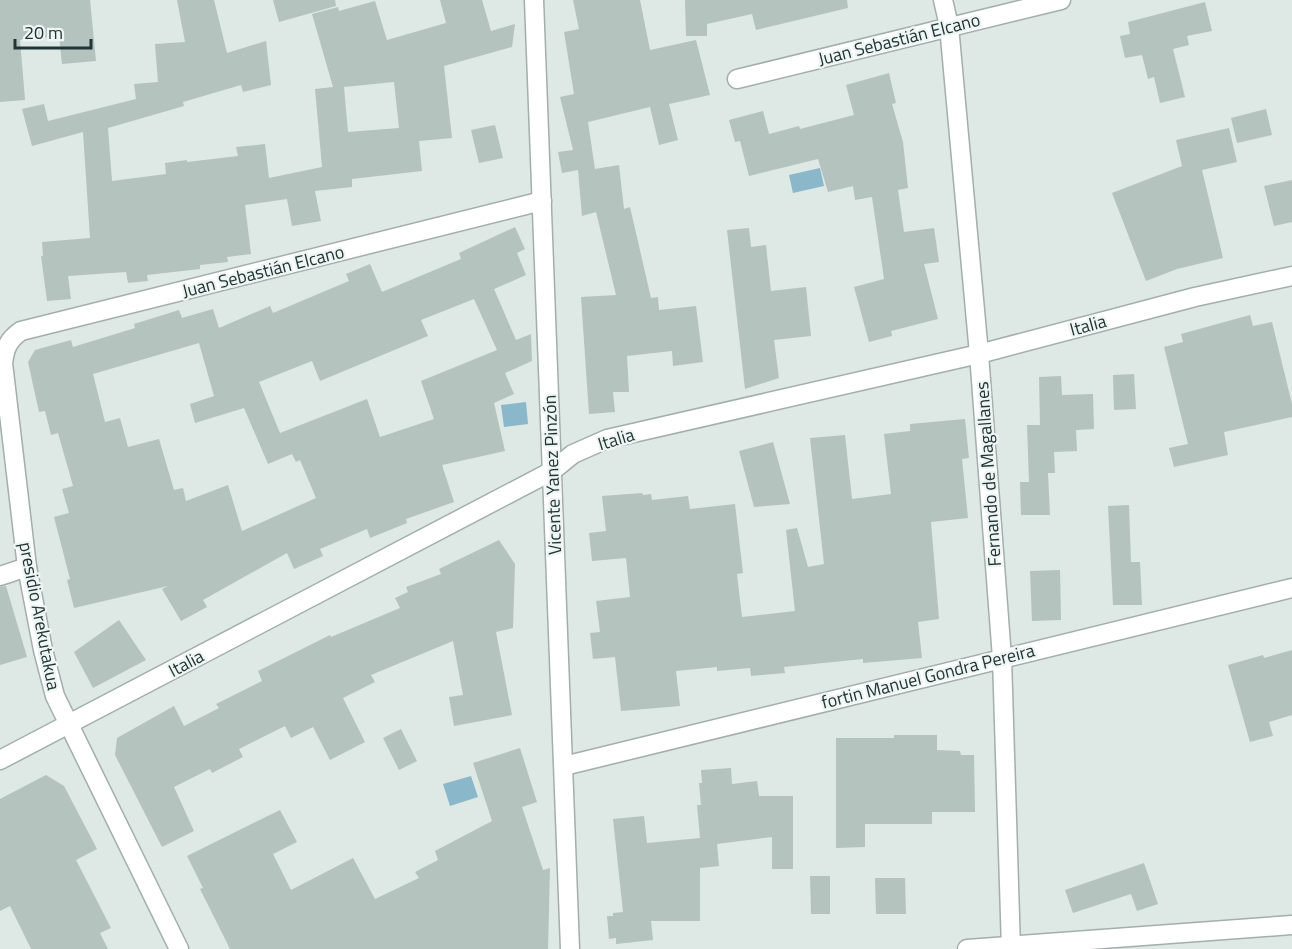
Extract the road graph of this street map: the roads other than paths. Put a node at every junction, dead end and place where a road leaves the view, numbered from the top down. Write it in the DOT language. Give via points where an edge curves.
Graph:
graph roads {
  1 [pos="534,0"];
  2 [pos="943,0"];
  3 [pos="1060,0"];
  4 [pos="949,26"];
  5 [pos="737,79"];
  6 [pos="542,201"];
  7 [pos="1292,276"];
  8 [pos="979,354"];
  9 [pos="3,363"];
  10 [pos="552,471"];
  11 [pos="27,567"];
  12 [pos="0,576"];
  13 [pos="1292,588"];
  14 [pos="1002,658"];
  15 [pos="69,725"];
  16 [pos="0,760"];
  17 [pos="564,766"];
  18 [pos="1292,925"];
  19 [pos="1011,948"];
  20 [pos="179,949"];
  21 [pos="570,949"];
  22 [pos="967,949"];
  1 -- 6 [label="street, Vicente Yanez Pinzón"];
  2 -- 4 [label="street, Fernando de Magallanes"];
  3 -- 4 [label="street, Juan Sebastián Elcano"];
  4 -- 5 [label="street, Juan Sebastián Elcano"];
  4 -- 8 [label="street, Fernando de Magallanes"];
  6 -- 9 [label="street, Juan Sebastián Elcano" via="21,331 7,344"];
  6 -- 10 [label="street, Vicente Yanez Pinzón"];
  7 -- 8 [label="street, Italia" via="1195,297"];
  8 -- 10 [label="street, Italia" via="607,439 573,454"];
  8 -- 14 [label="street, Fernando de Magallanes"];
  9 -- 11 [label="street, presidio Arekutakua"];
  10 -- 15 [label="street, Italia"];
  10 -- 17 [label="street, Vicente Yanez Pinzón"];
  11 -- 12 [label="street"];
  11 -- 15 [label="street, presidio Arekutakua" via="55,696"];
  13 -- 14 [label="street, fortin Manuel Gondra Pereira"];
  14 -- 17 [label="street, fortin Manuel Gondra Pereira"];
  14 -- 19 [label="street, Fernando de Magallanes"];
  15 -- 16 [label="street, Italia"];
  15 -- 20 [label="street, presidio Arekutakua"];
  17 -- 21 [label="street, Vicente Yanez Pinzón"];
  18 -- 19 [label="street"];
  19 -- 22 [label="street"];
}
